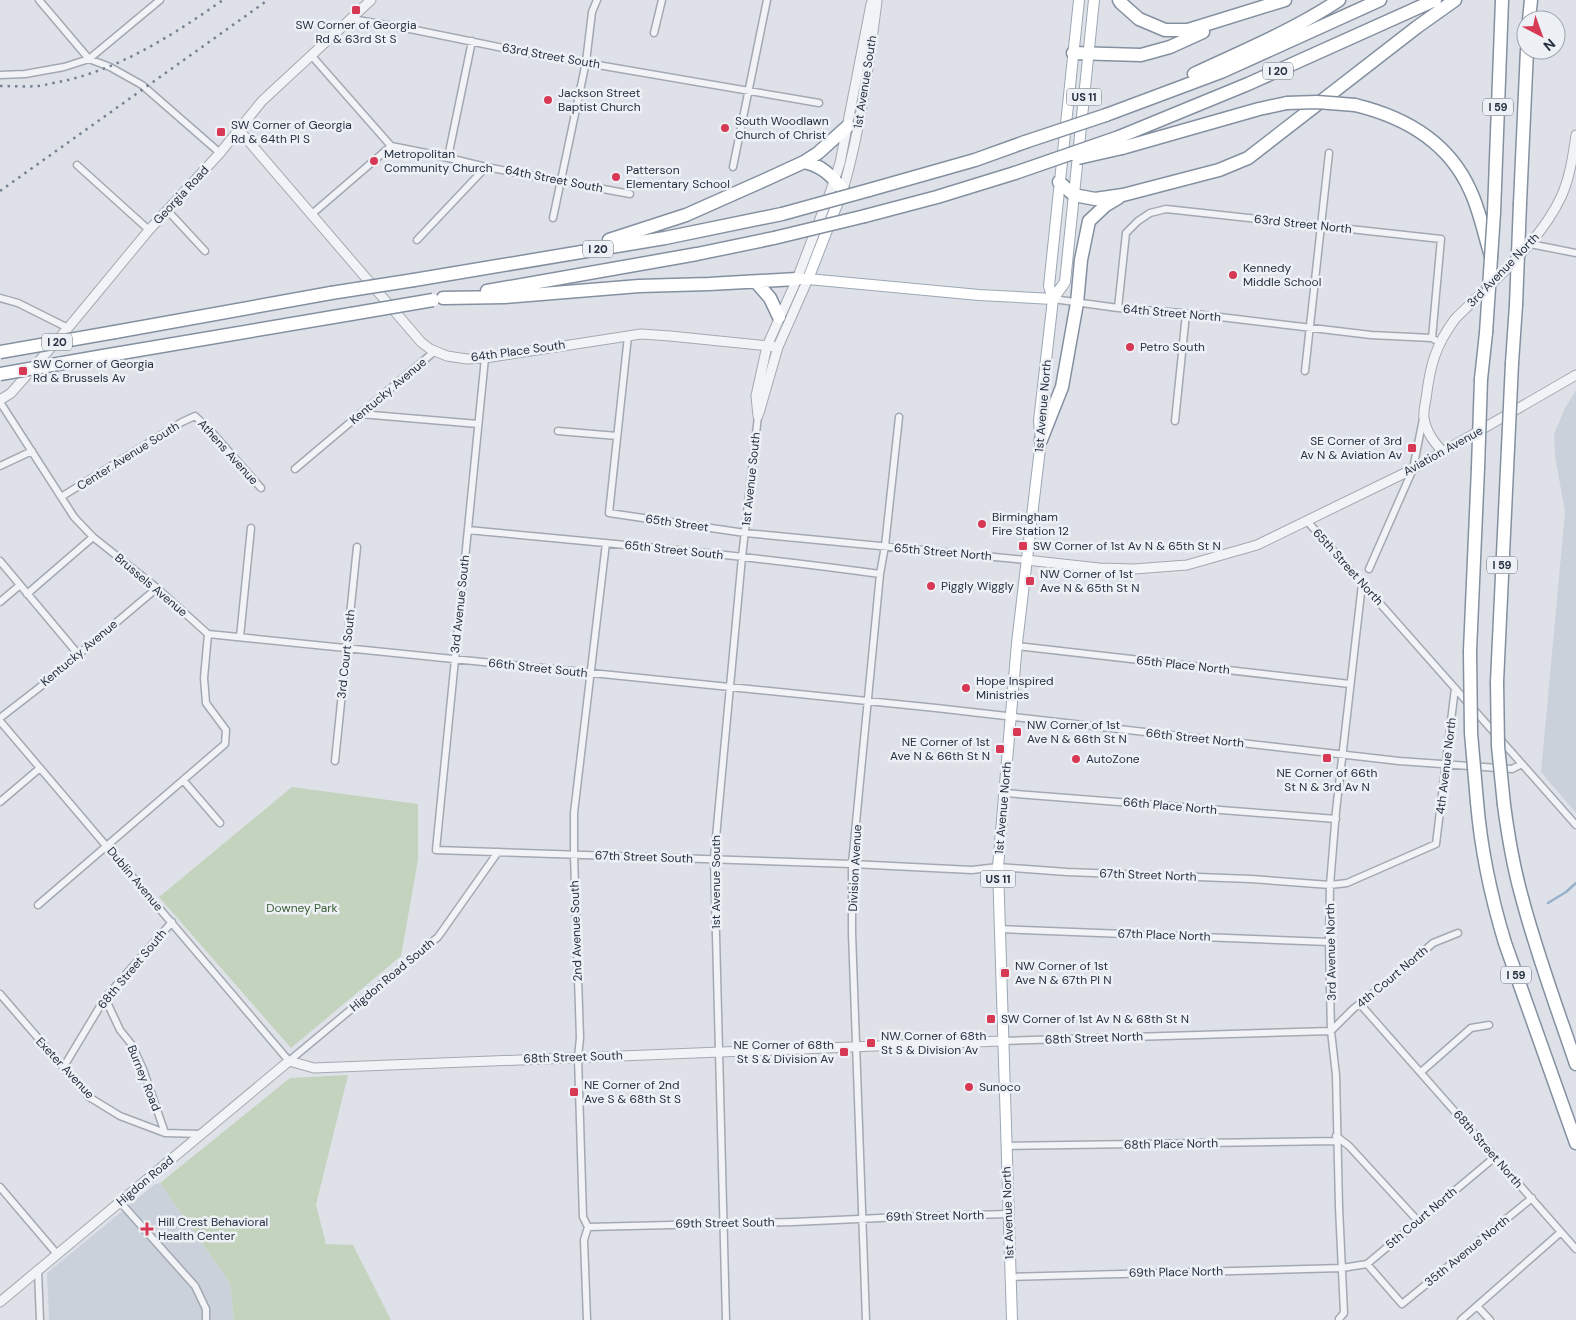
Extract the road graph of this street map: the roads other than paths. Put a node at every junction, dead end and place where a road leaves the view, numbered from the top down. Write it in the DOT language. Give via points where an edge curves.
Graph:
graph roads {
  1 [pos="39,0"];
  2 [pos="160,0"];
  3 [pos="371,0"];
  4 [pos="597,0"];
  5 [pos="662,0"];
  6 [pos="767,0"];
  7 [pos="873,0"];
  8 [pos="877,0"];
  9 [pos="1079,0"];
  10 [pos="1094,0"];
  11 [pos="1119,0"];
  12 [pos="1285,0"];
  13 [pos="1339,0"];
  14 [pos="1380,0"];
  15 [pos="1435,0"];
  16 [pos="1456,0"];
  17 [pos="1502,0"];
  18 [pos="352,19"];
  19 [pos="1220,21"];
  20 [pos="654,33"];
  21 [pos="472,41"];
  22 [pos="1073,53"];
  23 [pos="1089,53"];
  24 [pos="311,56"];
  25 [pos="89,59"];
  26 [pos="1527,60"];
  27 [pos="586,62"];
  28 [pos="0,75"];
  29 [pos="750,90"];
  30 [pos="1137,102"];
  31 [pos="819,103"];
  32 [pos="848,126"];
  33 [pos="239,130"];
  34 [pos="1576,135"];
  35 [pos="1120,142"];
  36 [pos="391,146"];
  37 [pos="220,153"];
  38 [pos="1329,153"];
  39 [pos="448,157"];
  40 [pos="804,162"];
  41 [pos="77,165"];
  42 [pos="486,167"];
  43 [pos="733,168"];
  44 [pos="560,181"];
  45 [pos="1059,182"];
  46 [pos="839,184"];
  47 [pos="630,194"];
  48 [pos="1074,195"];
  49 [pos="1123,195"];
  50 [pos="168,210"];
  51 [pos="312,214"];
  52 [pos="553,218"];
  53 [pos="1320,226"];
  54 [pos="149,230"];
  55 [pos="1442,239"];
  56 [pos="417,240"];
  57 [pos="1530,244"];
  58 [pos="205,251"];
  59 [pos="1576,253"];
  60 [pos="549,258"];
  61 [pos="1492,258"];
  62 [pos="802,279"];
  63 [pos="756,282"];
  64 [pos="0,298"];
  65 [pos="438,299"];
  66 [pos="1053,299"];
  67 [pos="1078,303"];
  68 [pos="1118,308"];
  69 [pos="1186,314"];
  70 [pos="779,317"];
  71 [pos="68,328"];
  72 [pos="1310,328"];
  73 [pos="628,336"];
  74 [pos="1436,340"];
  75 [pos="767,346"];
  76 [pos="778,347"];
  77 [pos="434,351"];
  78 [pos="0,352"];
  79 [pos="485,358"];
  80 [pos="1305,371"];
  81 [pos="0,374"];
  82 [pos="1576,375"];
  83 [pos="0,401"];
  84 [pos="360,414"];
  85 [pos="195,416"];
  86 [pos="758,416"];
  87 [pos="899,418"];
  88 [pos="1424,418"];
  89 [pos="1175,421"];
  90 [pos="478,424"];
  91 [pos="558,431"];
  92 [pos="617,436"];
  93 [pos="1041,440"];
  94 [pos="32,451"];
  95 [pos="1443,452"];
  96 [pos="0,466"];
  97 [pos="1413,469"];
  98 [pos="295,470"];
  99 [pos="261,488"];
  100 [pos="61,497"];
  101 [pos="1307,521"];
  102 [pos="251,528"];
  103 [pos="468,530"];
  104 [pos="745,532"];
  105 [pos="93,537"];
  106 [pos="606,542"];
  107 [pos="885,546"];
  108 [pos="356,547"];
  109 [pos="742,557"];
  110 [pos="1026,560"];
  111 [pos="0,562"];
  112 [pos="1369,569"];
  113 [pos="880,574"];
  114 [pos="1362,584"];
  115 [pos="20,585"];
  116 [pos="157,588"];
  117 [pos="27,594"];
  118 [pos="0,602"];
  119 [pos="208,634"];
  120 [pos="240,637"];
  121 [pos="1017,646"];
  122 [pos="346,648"];
  123 [pos="78,654"];
  124 [pos="455,659"];
  125 [pos="591,673"];
  126 [pos="1350,684"];
  127 [pos="729,688"];
  128 [pos="1455,688"];
  129 [pos="868,702"];
  130 [pos="1012,716"];
  131 [pos="0,719"];
  132 [pos="1342,754"];
  133 [pos="335,761"];
  134 [pos="1522,764"];
  135 [pos="1446,765"];
  136 [pos="40,768"];
  137 [pos="183,780"];
  138 [pos="1004,793"];
  139 [pos="0,802"];
  140 [pos="1336,819"];
  141 [pos="220,823"];
  142 [pos="1576,825"];
  143 [pos="1436,844"];
  144 [pos="107,846"];
  145 [pos="436,850"];
  146 [pos="498,852"];
  147 [pos="574,855"];
  148 [pos="714,859"];
  149 [pos="852,864"];
  150 [pos="998,867"];
  151 [pos="1330,885"];
  152 [pos="38,905"];
  153 [pos="172,922"];
  154 [pos="999,929"];
  155 [pos="1458,933"];
  156 [pos="1329,942"];
  157 [pos="0,994"];
  158 [pos="105,998"];
  159 [pos="1360,1004"];
  160 [pos="1489,1025"];
  161 [pos="1331,1031"];
  162 [pos="1002,1041"];
  163 [pos="857,1046"];
  164 [pos="719,1052"];
  165 [pos="578,1057"];
  166 [pos="289,1061"];
  167 [pos="1576,1064"];
  168 [pos="63,1068"];
  169 [pos="1421,1072"];
  170 [pos="165,1133"];
  171 [pos="201,1134"];
  172 [pos="1337,1138"];
  173 [pos="1576,1143"];
  174 [pos="1006,1146"];
  175 [pos="1495,1157"];
  176 [pos="0,1187"];
  177 [pos="1532,1198"];
  178 [pos="120,1202"];
  179 [pos="1008,1214"];
  180 [pos="862,1219"];
  181 [pos="1418,1221"];
  182 [pos="723,1224"];
  183 [pos="588,1227"];
  184 [pos="1560,1232"];
  185 [pos="1576,1249"];
  186 [pos="57,1254"];
  187 [pos="1367,1264"];
  188 [pos="1342,1268"];
  189 [pos="38,1270"];
  190 [pos="1010,1277"];
  191 [pos="0,1302"];
  192 [pos="1477,1306"];
  193 [pos="1339,1319"];
  194 [pos="40,1320"];
  195 [pos="206,1320"];
  196 [pos="587,1320"];
  197 [pos="726,1320"];
  198 [pos="866,1320"];
  199 [pos="1012,1320"];
  200 [pos="1461,1320"];
  201 [pos="1490,1320"];
  1 -- 25 [label="street"];
  2 -- 25 [label="street"];
  3 -- 18 [label="street, Georgia Road"];
  4 -- 27 [label="street" via="592,12"];
  5 -- 20 [label="street"];
  6 -- 29 [label="street"];
  7 -- 32 [label="street, 1st Avenue South"];
  8 -- 46 [label="street, 1st Avenue South" via="868,74 853,153"];
  9 -- 22 [label="main road, 1st Avenue North / US 11"];
  10 -- 23 [label="main road, 1st Avenue North / US 11"];
  11 -- 19 [label="highway" via="1139,19 1165,30 1188,30"];
  12 -- 19 [label="highway"];
  13 -- 30 [label="highway, I 20" via="1318,14"];
  14 -- 30 [label="highway" via="1221,72"];
  15 -- 35 [label="highway, I 20"];
  16 -- 49 [label="highway" via="1248,158 1219,170"];
  17 -- 61 [label="highway, I 59, bridge"];
  18 -- 21 [label="street, 63rd Street South"];
  18 -- 24 [label="street, Georgia Road"];
  19 -- 23 [label="highway" via="1170,47 1141,54"];
  21 -- 27 [label="street, 63rd Street South"];
  21 -- 39 [label="street"];
  22 -- 23 [label="highway"];
  22 -- 45 [label="main road, 1st Avenue North / US 11"];
  23 -- 48 [label="main road, 1st Avenue North / US 11"];
  24 -- 33 [label="street, Georgia Road" via="262,101"];
  24 -- 36 [label="street"];
  25 -- 28 [label="street" via="64,67"];
  25 -- 37 [label="street" via="142,85"];
  26 -- 167 [label="highway, I 59, bridge" via="1497,682 1498,746 1510,844 1521,895"];
  27 -- 29 [label="street, 63rd Street South"];
  27 -- 44 [label="street"];
  29 -- 31 [label="street, 63rd Street South"];
  29 -- 43 [label="street"];
  30 -- 60 [label="highway, I 20, bridge" via="975,160 782,214"];
  32 -- 40 [label="highway"];
  32 -- 46 [label="street, 1st Avenue South"];
  33 -- 37 [label="street, Georgia Road"];
  33 -- 51 [label="street, 64th Place South"];
  34 -- 57 [label="street, 3rd Avenue North" via="1571,170 1562,196"];
  35 -- 61 [label="highway, bridge" via="1287,103 1324,102 1382,112 1413,126 1450,159 1466,181 1477,206"];
  35 -- 65 [label="highway, I 20, bridge" via="937,197 774,238"];
  36 -- 39 [label="street, 64th Street South"];
  36 -- 51 [label="street"];
  37 -- 50 [label="street, Georgia Road"];
  38 -- 53 [label="street"];
  39 -- 42 [label="street, 64th Street South"];
  40 -- 46 [label="highway" via="819,166"];
  40 -- 60 [label="highway" via="686,216"];
  41 -- 54 [label="street"];
  42 -- 44 [label="street, 64th Street South"];
  42 -- 56 [label="street"];
  44 -- 47 [label="street, 64th Street South"];
  44 -- 52 [label="street"];
  45 -- 48 [label="highway"];
  45 -- 66 [label="main road, 1st Avenue North / US 11" via="1049,286"];
  46 -- 62 [label="main road, 1st Avenue South"];
  48 -- 49 [label="highway" via="1095,199"];
  48 -- 66 [label="main road, 1st Avenue North / US 11" via="1065,282"];
  49 -- 67 [label="highway" via="1089,221 1081,260"];
  50 -- 54 [label="street, Georgia Road"];
  50 -- 58 [label="street"];
  51 -- 77 [label="street, 64th Place South" via="421,342"];
  53 -- 55 [label="street, 63rd Street North"];
  53 -- 68 [label="street, 63rd Street North" via="1166,209 1150,213 1126,233"];
  53 -- 72 [label="street"];
  54 -- 71 [label="street, Georgia Road"];
  55 -- 74 [label="street, 3rd Avenue North"];
  57 -- 59 [label="street"];
  57 -- 74 [label="street, 3rd Avenue North"];
  60 -- 78 [label="highway, I 20, bridge"];
  61 -- 173 [label="highway, I 59, bridge" via="1481,380 1470,651 1471,733 1480,835 1502,936"];
  62 -- 63 [label="highway"];
  62 -- 66 [label="main road, 64th Street North"];
  62 -- 70 [label="street, 1st Avenue South"];
  62 -- 76 [label="street, 1st Avenue South"];
  63 -- 65 [label="highway"];
  63 -- 70 [label="highway" via="770,298"];
  64 -- 71 [label="street" via="18,303"];
  65 -- 81 [label="highway, I 20, bridge"];
  66 -- 67 [label="street, 64th Street North"];
  66 -- 93 [label="main road, 1st Avenue North / US 11" via="1039,421"];
  67 -- 68 [label="street, 64th Street North"];
  67 -- 93 [label="highway" via="1062,387"];
  68 -- 69 [label="street, 64th Street North"];
  69 -- 72 [label="street, 64th Street North"];
  69 -- 89 [label="street"];
  70 -- 75 [label="street, 1st Avenue South"];
  71 -- 83 [label="street, Georgia Road" via="11,393"];
  72 -- 74 [label="street, 64th Street North"];
  72 -- 80 [label="street"];
  73 -- 75 [label="street, 64th Place South" via="670,336"];
  73 -- 79 [label="street, 64th Place South"];
  73 -- 92 [label="street"];
  74 -- 88 [label="street, 3rd Avenue North"];
  75 -- 76 [label="street, 64th Place South"];
  75 -- 86 [label="street, 1st Avenue South" via="756,396"];
  76 -- 86 [label="street, 1st Avenue South"];
  77 -- 79 [label="street, 64th Place South" via="456,358"];
  77 -- 84 [label="street, Kentucky Avenue"];
  79 -- 90 [label="street, 3rd Avenue South"];
  82 -- 95 [label="street, Aviation Avenue"];
  83 -- 94 [label="street"];
  84 -- 90 [label="street"];
  84 -- 98 [label="street, Kentucky Avenue"];
  85 -- 99 [label="street, Athens Avenue"];
  85 -- 100 [label="street, Center Avenue South"];
  86 -- 104 [label="street, 1st Avenue South"];
  87 -- 107 [label="street, Division Avenue"];
  88 -- 95 [label="street" via="1430,437"];
  88 -- 97 [label="street, 3rd Avenue North"];
  90 -- 103 [label="street, 3rd Avenue South"];
  91 -- 92 [label="street"];
  92 -- 104 [label="street, 65th Street" via="609,513"];
  93 -- 110 [label="main road, 1st Avenue North / US 11"];
  94 -- 96 [label="street"];
  94 -- 100 [label="street"];
  95 -- 97 [label="street, Aviation Avenue"];
  97 -- 101 [label="street, Aviation Avenue"];
  97 -- 112 [label="street, 3rd Avenue North"];
  100 -- 105 [label="street, Brussels Avenue"];
  101 -- 110 [label="street, 65th Street North" via="1257,545 1187,565 1099,568"];
  101 -- 114 [label="street, 65th Street North"];
  102 -- 120 [label="street"];
  103 -- 106 [label="street, 65th Street South"];
  103 -- 124 [label="street, 3rd Avenue South"];
  104 -- 107 [label="street"];
  104 -- 109 [label="street, 1st Avenue South"];
  105 -- 116 [label="street, Brussels Avenue"];
  105 -- 117 [label="street"];
  106 -- 109 [label="street, 65th Street South"];
  106 -- 125 [label="street, 2nd Avenue South"];
  107 -- 110 [label="street, 65th Street North"];
  107 -- 113 [label="street, Division Avenue"];
  108 -- 122 [label="street, 3rd Court South"];
  109 -- 113 [label="street, 65th Street South"];
  109 -- 127 [label="street, 1st Avenue South"];
  110 -- 121 [label="main road, 1st Avenue North / US 11"];
  111 -- 115 [label="street"];
  113 -- 129 [label="street, Division Avenue"];
  114 -- 126 [label="street, 3rd Avenue North"];
  114 -- 128 [label="street, 65th Street North"];
  115 -- 117 [label="street"];
  115 -- 118 [label="street"];
  116 -- 119 [label="street, Brussels Avenue"];
  116 -- 123 [label="street, Kentucky Avenue"];
  117 -- 123 [label="street"];
  119 -- 120 [label="street, 66th Street South"];
  119 -- 137 [label="street" via="204,678 206,703 226,730 226,744"];
  120 -- 122 [label="street, 66th Street South"];
  121 -- 126 [label="street, 65th Place North"];
  121 -- 130 [label="main road, 1st Avenue North / US 11"];
  122 -- 124 [label="street, 66th Street South"];
  122 -- 133 [label="street, 3rd Court South"];
  123 -- 131 [label="street, Kentucky Avenue"];
  124 -- 125 [label="street, 66th Street South"];
  124 -- 145 [label="street, 3rd Avenue South"];
  125 -- 127 [label="street, 66th Street South"];
  125 -- 147 [label="street, 2nd Avenue South" via="574,813"];
  126 -- 132 [label="street, 3rd Avenue North"];
  127 -- 129 [label="street, 66th Street South"];
  127 -- 148 [label="street, 1st Avenue South"];
  128 -- 134 [label="street, 65th Street North"];
  128 -- 135 [label="street, 4th Avenue North"];
  129 -- 130 [label="street, 66th Street North"];
  129 -- 149 [label="street, Division Avenue"];
  130 -- 132 [label="street, 66th Street North"];
  130 -- 138 [label="main road, 1st Avenue North / US 11"];
  131 -- 136 [label="street, Dublin Avenue"];
  132 -- 135 [label="street, 66th Street North"];
  132 -- 140 [label="street, 3rd Avenue North"];
  134 -- 135 [label="street, 66th Street North" via="1512,769"];
  134 -- 142 [label="street, 65th Street North"];
  135 -- 143 [label="street, 4th Avenue North"];
  136 -- 139 [label="street"];
  136 -- 144 [label="street, Dublin Avenue"];
  137 -- 141 [label="street"];
  137 -- 144 [label="street"];
  138 -- 140 [label="street, 66th Place North"];
  138 -- 150 [label="main road, 1st Avenue North / US 11"];
  140 -- 151 [label="street, 3rd Avenue North"];
  143 -- 151 [label="street, 67th Street North" via="1347,882"];
  144 -- 152 [label="street"];
  144 -- 153 [label="street, Dublin Avenue"];
  145 -- 146 [label="street, 67th Street South"];
  146 -- 147 [label="street, 67th Street South"];
  146 -- 166 [label="street, Higdon Road South" via="438,937"];
  147 -- 148 [label="street, 67th Street South"];
  147 -- 165 [label="street, 2nd Avenue South"];
  148 -- 149 [label="street, 67th Street South"];
  148 -- 164 [label="street, 1st Avenue South"];
  149 -- 150 [label="street, 67th Street North" via="972,870"];
  149 -- 163 [label="street, Division Avenue"];
  150 -- 151 [label="street, 67th Street North"];
  150 -- 154 [label="main road, 1st Avenue North / US 11"];
  151 -- 156 [label="street, 3rd Avenue North"];
  153 -- 158 [label="street, 68th Street South"];
  153 -- 166 [label="street, Dublin Avenue"];
  154 -- 156 [label="street, 67th Place North"];
  154 -- 162 [label="main road, 1st Avenue North / US 11"];
  155 -- 159 [label="street, 4th Court North" via="1433,943"];
  156 -- 161 [label="street, 3rd Avenue North"];
  157 -- 168 [label="street, Exeter Avenue"];
  158 -- 168 [label="street, 68th Street South"];
  158 -- 170 [label="street, Burney Road" via="120,1030 132,1044"];
  159 -- 161 [label="street, 4th Court North"];
  159 -- 169 [label="street, 68th Street North"];
  160 -- 169 [label="street" via="1471,1028"];
  161 -- 162 [label="street, 68th Street North"];
  161 -- 172 [label="street, 3rd Avenue North" via="1336,1075"];
  162 -- 163 [label="street, 68th Street North"];
  162 -- 174 [label="main road, 1st Avenue North / US 11"];
  163 -- 164 [label="street, 68th Street South"];
  163 -- 180 [label="street, Division Avenue"];
  164 -- 165 [label="street, 68th Street South"];
  164 -- 182 [label="street, 1st Avenue South"];
  165 -- 166 [label="street, 68th Street South" via="314,1068"];
  165 -- 183 [label="street, 2nd Avenue South" via="584,1217"];
  166 -- 171 [label="street, Higdon Road"];
  168 -- 170 [label="street, Exeter Avenue" via="89,1098 120,1116"];
  169 -- 175 [label="street, 68th Street North"];
  170 -- 171 [label="street, Exeter Avenue"];
  171 -- 178 [label="street, Higdon Road"];
  172 -- 174 [label="street, 68th Place North"];
  172 -- 181 [label="street" via="1349,1146"];
  172 -- 188 [label="street, 3rd Avenue North"];
  174 -- 179 [label="main road, 1st Avenue North / US 11"];
  175 -- 177 [label="street, 68th Street North"];
  175 -- 181 [label="street, 5th Court North"];
  176 -- 186 [label="street"];
  177 -- 184 [label="street, 68th Street North"];
  177 -- 187 [label="street, 35th Avenue North" via="1402,1304"];
  178 -- 186 [label="street, Higdon Road"];
  178 -- 195 [label="street" via="195,1286 206,1309"];
  179 -- 180 [label="street, 69th Street North"];
  179 -- 190 [label="main road, 1st Avenue North / US 11"];
  180 -- 182 [label="street, 69th Street South"];
  180 -- 198 [label="street, Division Avenue"];
  181 -- 187 [label="street, 5th Court North"];
  182 -- 183 [label="street, 69th Street South"];
  182 -- 197 [label="street, 1st Avenue South"];
  183 -- 196 [label="street, 2nd Avenue South" via="584,1240"];
  184 -- 185 [label="street, 68th Street North"];
  184 -- 192 [label="street"];
  186 -- 189 [label="street, Higdon Road"];
  187 -- 188 [label="street"];
  188 -- 190 [label="street, 69th Place North"];
  188 -- 193 [label="street, 3rd Avenue North" via="1344,1313"];
  189 -- 191 [label="street, Higdon Road"];
  189 -- 194 [label="street"];
  190 -- 199 [label="main road, 1st Avenue North / US 11"];
  192 -- 200 [label="street"];
  192 -- 201 [label="street"];
}
